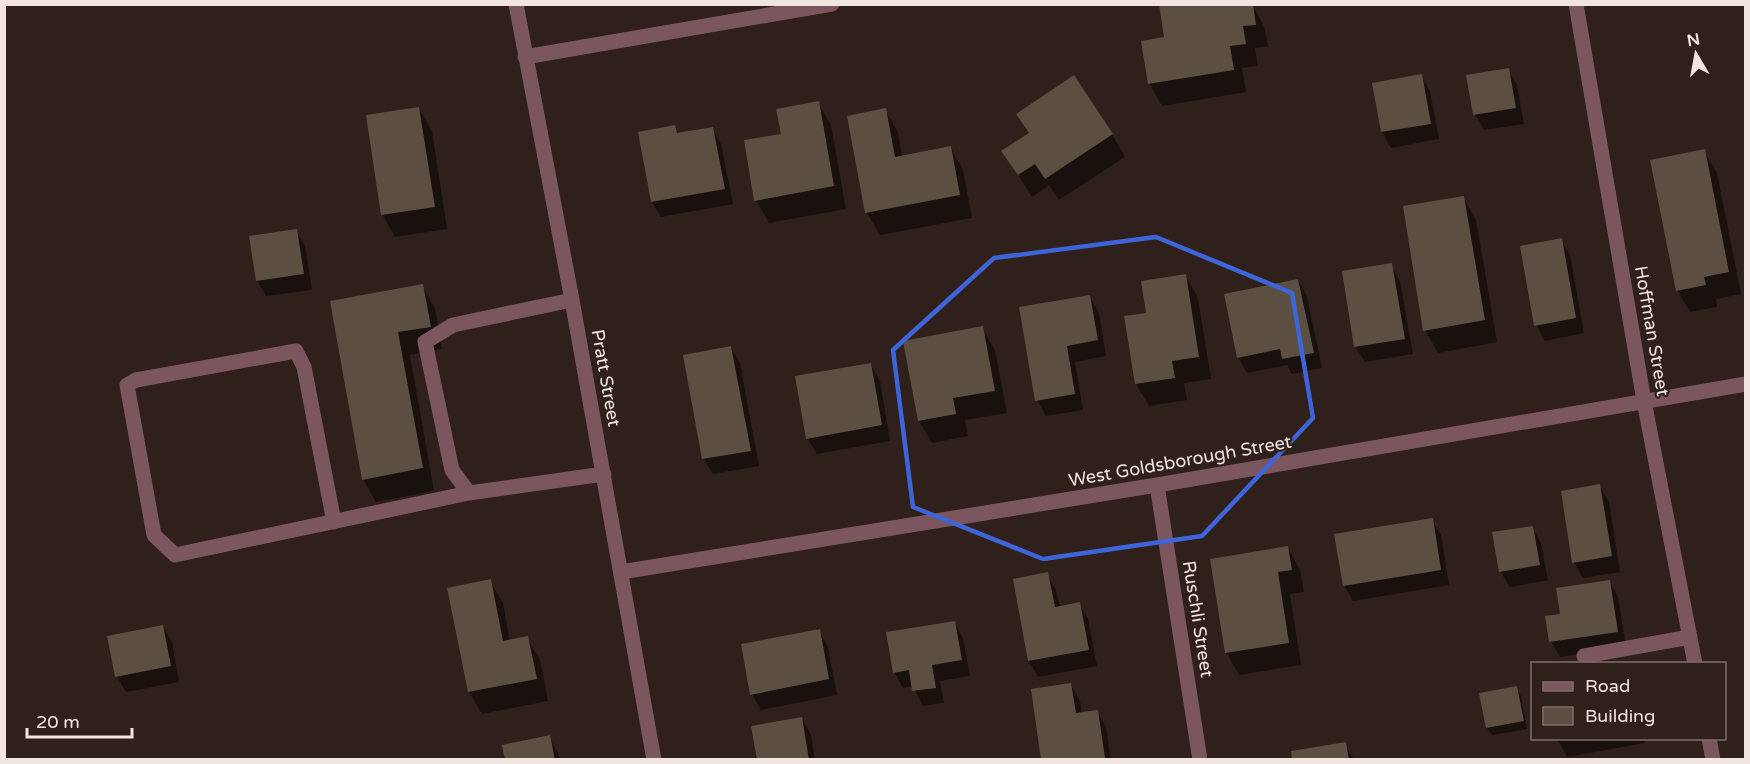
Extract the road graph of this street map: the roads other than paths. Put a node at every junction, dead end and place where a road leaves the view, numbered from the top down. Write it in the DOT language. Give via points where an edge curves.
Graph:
graph roads {
  1 [pos="516,4"];
  2 [pos="831,4"];
  3 [pos="1576,4"];
  4 [pos="525,57"];
  5 [pos="573,300"];
  6 [pos="1746,384"];
  7 [pos="1644,400"];
  8 [pos="604,474"];
  9 [pos="1157,485"];
  10 [pos="469,493"];
  11 [pos="334,522"];
  12 [pos="621,572"];
  13 [pos="1689,637"];
  14 [pos="1584,656"];
  15 [pos="1695,662"];
  16 [pos="1709,740"];
  17 [pos="654,759"];
  18 [pos="1200,759"];
  19 [pos="1713,759"];
  1 -- 4 [label="street, Pratt Street"];
  2 -- 4 [label="street"];
  3 -- 7 [label="street, Hoffman Street"];
  4 -- 5 [label="street, Pratt Street"];
  5 -- 8 [label="street, Pratt Street"];
  5 -- 10 [label="street" via="453,325 425,342 452,470"];
  6 -- 7 [label="street, West Goldsborough Street"];
  7 -- 9 [label="street, West Goldsborough Street"];
  7 -- 13 [label="street, Hoffman Street"];
  8 -- 10 [label="street"];
  8 -- 12 [label="street, Pratt Street"];
  9 -- 12 [label="street, West Goldsborough Street"];
  9 -- 18 [label="street, Ruschli Street"];
  10 -- 11 [label="street"];
  11 -- 11 [label="street" via="175,555 154,535 127,385 136,380 296,351 304,367"];
  12 -- 17 [label="street, Pratt Street"];
  13 -- 14 [label="street"];
  13 -- 15 [label="street, Hoffman Street"];
  16 -- 19 [label="street"];
}
